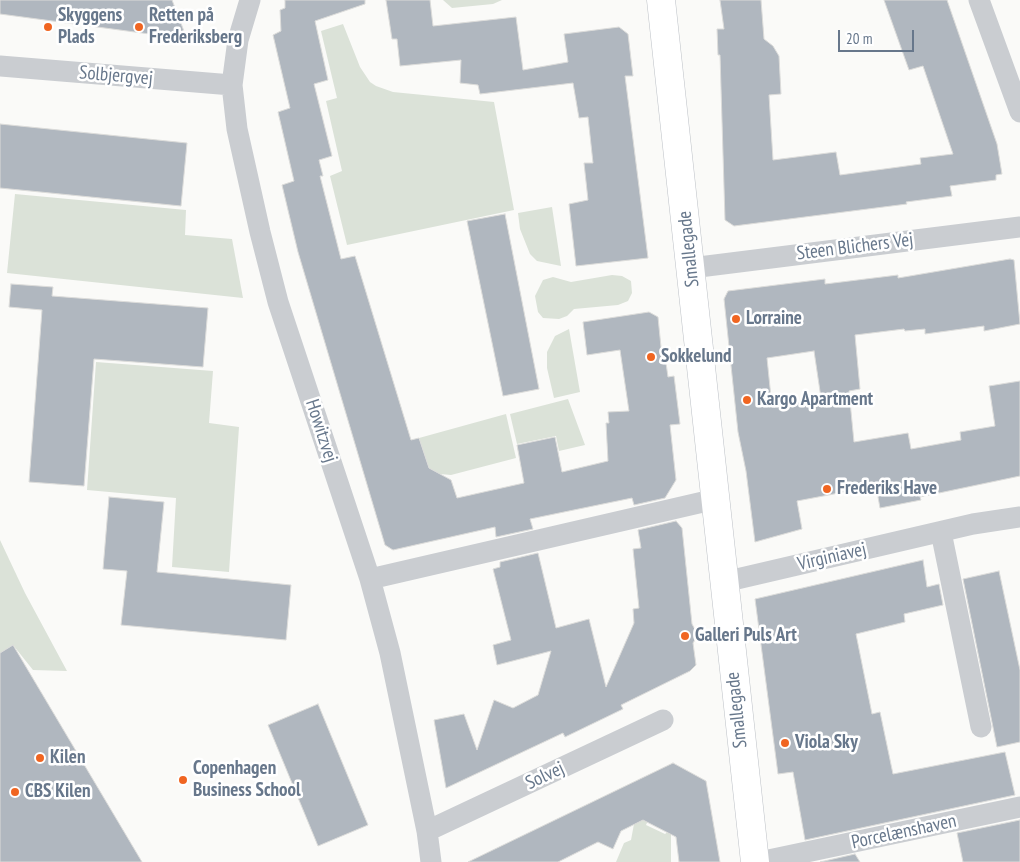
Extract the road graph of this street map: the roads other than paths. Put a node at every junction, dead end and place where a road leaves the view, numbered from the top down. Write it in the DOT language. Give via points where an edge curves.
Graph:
graph roads {
  1 [pos="250,0"];
  2 [pos="661,0"];
  3 [pos="979,0"];
  4 [pos="0,66"];
  5 [pos="232,85"];
  6 [pos="1020,112"];
  7 [pos="1020,227"];
  8 [pos="691,268"];
  9 [pos="716,499"];
  10 [pos="1020,517"];
  11 [pos="941,532"];
  12 [pos="370,579"];
  13 [pos="724,582"];
  14 [pos="663,720"];
  15 [pos="981,727"];
  16 [pos="1020,807"];
  17 [pos="427,831"];
  18 [pos="431,862"];
  19 [pos="755,862"];
  20 [pos="759,862"];
  1 -- 5 [label="street, Howitzvej" via="238,40"];
  2 -- 8 [label="street, Smallegade"];
  3 -- 6 [label="street"];
  4 -- 5 [label="street, Solbjergvej"];
  5 -- 12 [label="street, Howitzvej" via="242,148 278,302"];
  7 -- 8 [label="street, Steen Blichers Vej"];
  8 -- 9 [label="street, Smallegade"];
  9 -- 12 [label="street"];
  9 -- 13 [label="street, Smallegade"];
  10 -- 11 [label="street, Virginiavej"];
  11 -- 13 [label="street, Virginiavej"];
  11 -- 15 [label="street"];
  12 -- 17 [label="street, Howitzvej" via="390,654"];
  13 -- 19 [label="street, Smallegade"];
  14 -- 17 [label="street, Solvej"];
  16 -- 20 [label="street, Porcelænshaven"];
  17 -- 18 [label="street, Howitzvej"];
}
